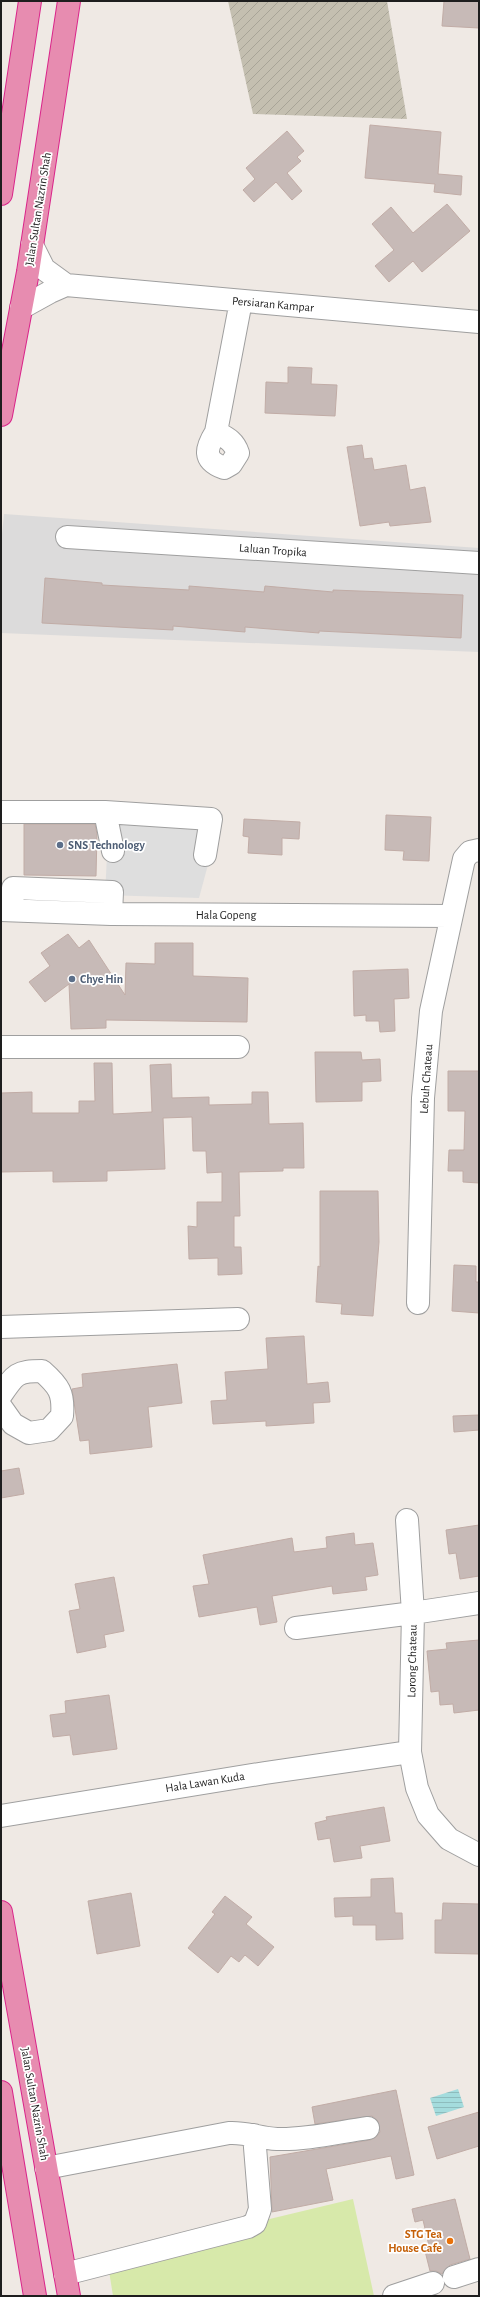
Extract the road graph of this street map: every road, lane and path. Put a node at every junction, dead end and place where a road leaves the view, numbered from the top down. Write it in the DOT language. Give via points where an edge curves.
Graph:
graph roads {
  1 [pos="30,1"];
  2 [pos="69,1"];
  3 [pos="8,104"];
  4 [pos="1,194"];
  5 [pos="32,245"];
  6 [pos="66,285"];
  7 [pos="241,301"];
  8 [pos="21,308"];
  9 [pos="479,322"];
  10 [pos="1,415"];
  11 [pos="241,459"];
  12 [pos="67,537"];
  13 [pos="479,563"];
  14 [pos="2,812"];
  15 [pos="106,812"];
  16 [pos="113,851"];
  17 [pos="471,854"];
  18 [pos="205,855"];
  19 [pos="6,910"];
  20 [pos="450,916"];
  21 [pos="1,1047"];
  22 [pos="238,1047"];
  23 [pos="418,1303"];
  24 [pos="238,1319"];
  25 [pos="1,1327"];
  26 [pos="1,1395"];
  27 [pos="1,1407"];
  28 [pos="407,1520"];
  29 [pos="479,1603"];
  30 [pos="413,1613"];
  31 [pos="296,1628"];
  32 [pos="410,1752"];
  33 [pos="1,1816"];
  34 [pos="479,1855"];
  35 [pos="1,1912"];
  36 [pos="1,2092"];
  37 [pos="3,2117"];
  38 [pos="368,2128"];
  39 [pos="254,2135"];
  40 [pos="46,2168"];
  41 [pos="479,2269"];
  42 [pos="65,2274"];
  43 [pos="454,2277"];
  44 [pos="433,2283"];
  45 [pos="35,2296"];
  46 [pos="69,2296"];
  47 [pos="394,2296"];
  1 -- 3 [label="highway"];
  2 -- 5 [label="highway, Jalan Sultan Nazrin Shah"];
  3 -- 4 [label="highway"];
  5 -- 6 [label="street" via="44,269"];
  5 -- 8 [label="highway, Jalan Sultan Nazrin Shah"];
  6 -- 7 [label="street, Persiaran Kampar"];
  6 -- 8 [label="street, Persiaran Kampar"];
  7 -- 9 [label="street, Persiaran Kampar"];
  7 -- 11 [label="street" via="216,432 208,446 208,456 215,465 224,468"];
  8 -- 10 [label="highway, Jalan Sultan Nazrin Shah"];
  12 -- 13 [label="street, Laluan Tropika"];
  14 -- 15 [label="street"];
  15 -- 16 [label="street"];
  15 -- 18 [label="street" via="211,820"];
  17 -- 20 [label="street, Lebuh Chateau"];
  19 -- 20 [label="street, Hala Gopeng" via="110,914"];
  20 -- 23 [label="street, Lebuh Chateau" via="431,1011 423,1098"];
  21 -- 22 [label="street"];
  24 -- 25 [label="street"];
  26 -- 27 [label="street" via="10,1381 23,1371 42,1371 57,1385 63,1403 62,1416 49,1430 29,1433 13,1424"];
  28 -- 30 [label="street"];
  29 -- 30 [label="street, Lorong Chateau"];
  30 -- 31 [label="street"];
  30 -- 32 [label="street, Lorong Chateau"];
  32 -- 33 [label="street, Hala Lawan Kuda"];
  32 -- 34 [label="street" via="417,1788 428,1815 449,1839"];
  35 -- 40 [label="highway, Jalan Sultan Nazrin Shah"];
  36 -- 37 [label="highway"];
  37 -- 45 [label="highway"];
  38 -- 39 [label="street" via="278,2139"];
  39 -- 40 [label="street" via="244,2132 229,2133"];
  39 -- 42 [label="street" via="260,2204 255,2223 248,2228"];
  40 -- 42 [label="highway, Jalan Sultan Nazrin Shah"];
  41 -- 43 [label="street"];
  42 -- 46 [label="highway, Jalan Sultan Nazrin Shah"];
  44 -- 47 [label="street"];
}
